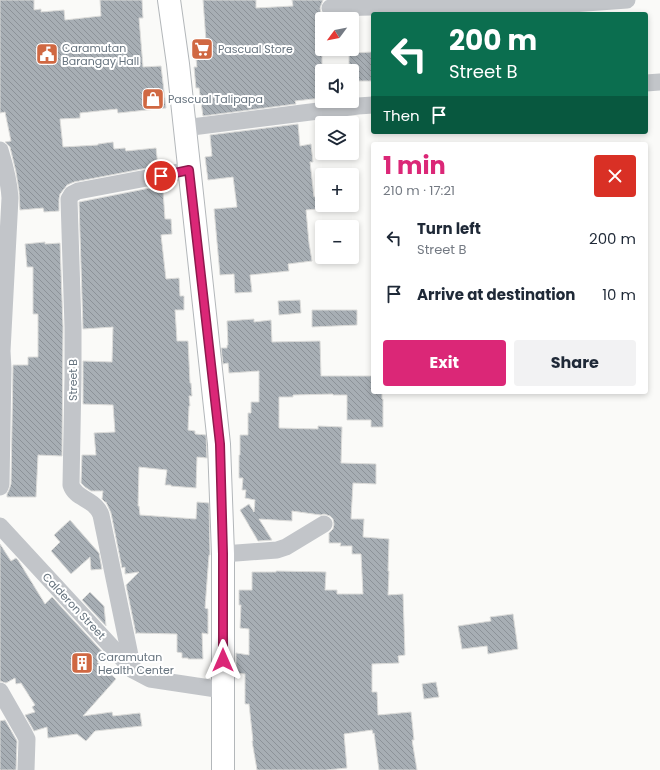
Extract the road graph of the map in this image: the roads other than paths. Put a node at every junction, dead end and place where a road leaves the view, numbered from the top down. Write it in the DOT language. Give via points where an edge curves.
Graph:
graph roads {
  1 [pos="169,0"];
  2 [pos="627,0"];
  3 [pos="330,8"];
  4 [pos="473,11"];
  5 [pos="660,82"];
  6 [pos="648,83"];
  7 [pos="371,105"];
  8 [pos="184,128"];
  9 [pos="0,150"];
  10 [pos="189,170"];
  11 [pos="0,487"];
  12 [pos="324,524"];
  13 [pos="0,526"];
  14 [pos="223,554"];
  15 [pos="133,670"];
  16 [pos="223,690"];
  17 [pos="0,691"];
  18 [pos="26,770"];
  19 [pos="223,770"];
  1 -- 8 [label="highway"];
  2 -- 4 [label="street"];
  3 -- 4 [label="street" via="454,5"];
  5 -- 6 [label="street"];
  7 -- 8 [label="street"];
  8 -- 10 [label="highway"];
  9 -- 11 [label="street" via="10,198 2,351"];
  10 -- 14 [label="highway" via="220,444"];
  10 -- 15 [label="street, Street B" via="78,191 69,199 73,377 71,485 78,495 97,508 101,515"];
  12 -- 14 [label="street" via="277,550"];
  13 -- 15 [label="street, Calderon Street"];
  14 -- 16 [label="highway"];
  15 -- 16 [label="street, Calderon Street" via="150,679"];
  16 -- 19 [label="highway"];
  17 -- 18 [label="street" via="27,740"];
}
